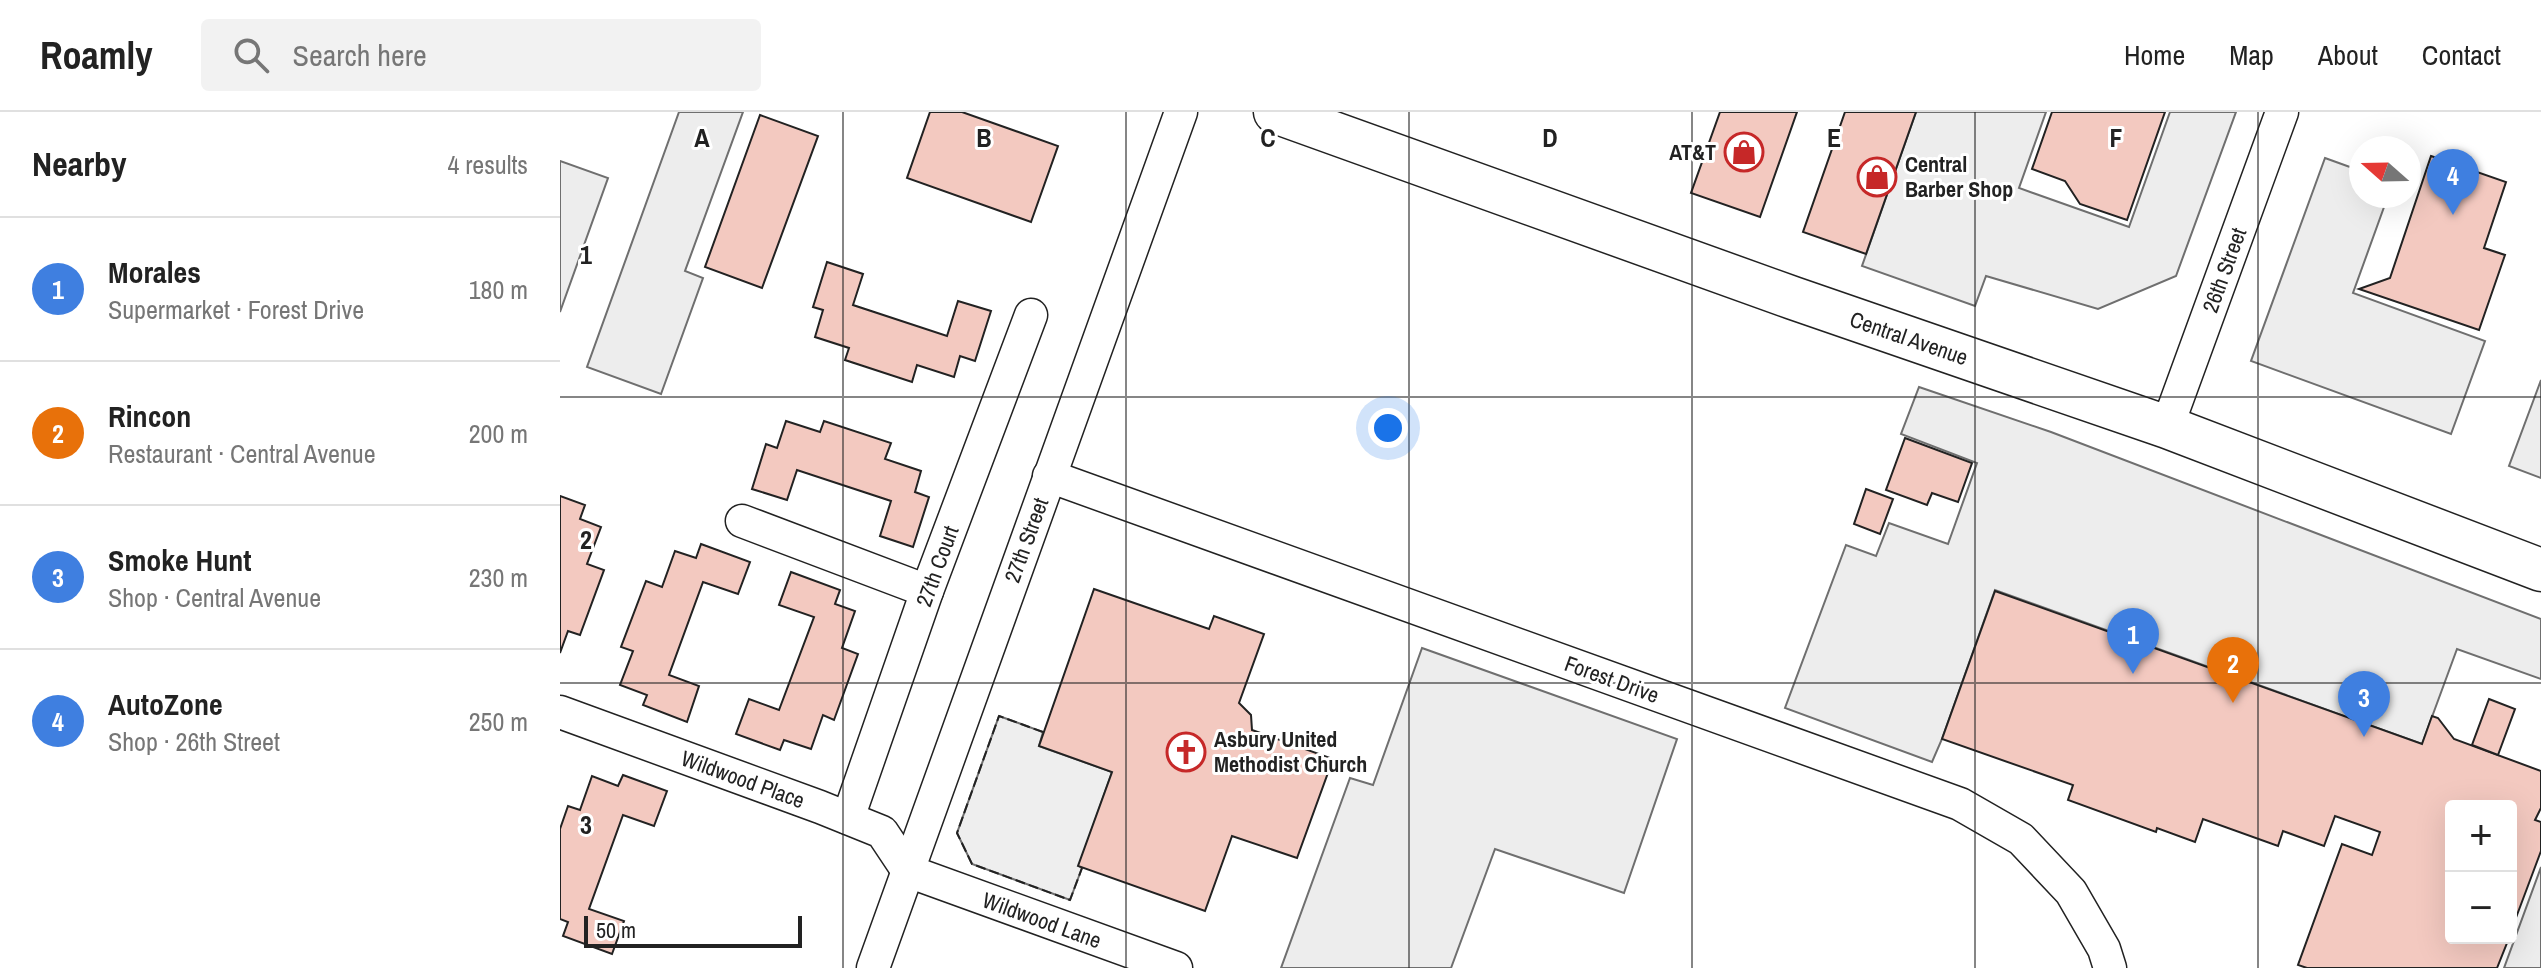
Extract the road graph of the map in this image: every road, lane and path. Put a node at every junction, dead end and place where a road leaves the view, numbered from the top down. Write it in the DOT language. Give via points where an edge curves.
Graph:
graph roads {
  1 [pos="1181,112"];
  2 [pos="1275,112"];
  3 [pos="2282,112"];
  4 [pos="1031,315"];
  5 [pos="2167,427"];
  6 [pos="1049,476"];
  7 [pos="742,521"];
  8 [pos="2541,570"];
  9 [pos="927,591"];
  10 [pos="560,712"];
  11 [pos="848,818"];
  12 [pos="908,871"];
  13 [pos="873,968"];
  14 [pos="1176,968"];
  15 [pos="2110,968"];
  1 -- 6 [label="street, 27th Street"];
  2 -- 5 [label="main road, Central Avenue"];
  3 -- 5 [label="street, 26th Street"];
  4 -- 9 [label="street, 27th Court"];
  5 -- 8 [label="main road, Central Avenue"];
  6 -- 12 [label="street, 27th Street"];
  6 -- 15 [label="street, Forest Drive" via="1960,804 2021,839 2071,892"];
  7 -- 9 [label="street"];
  9 -- 11 [label="street, 27th Court"];
  10 -- 11 [label="street, Wildwood Place"];
  11 -- 12 [label="street, Wildwood Place" via="882,832"];
  12 -- 13 [label="street, 27th Street"];
  12 -- 14 [label="street, Wildwood Lane"];
}
